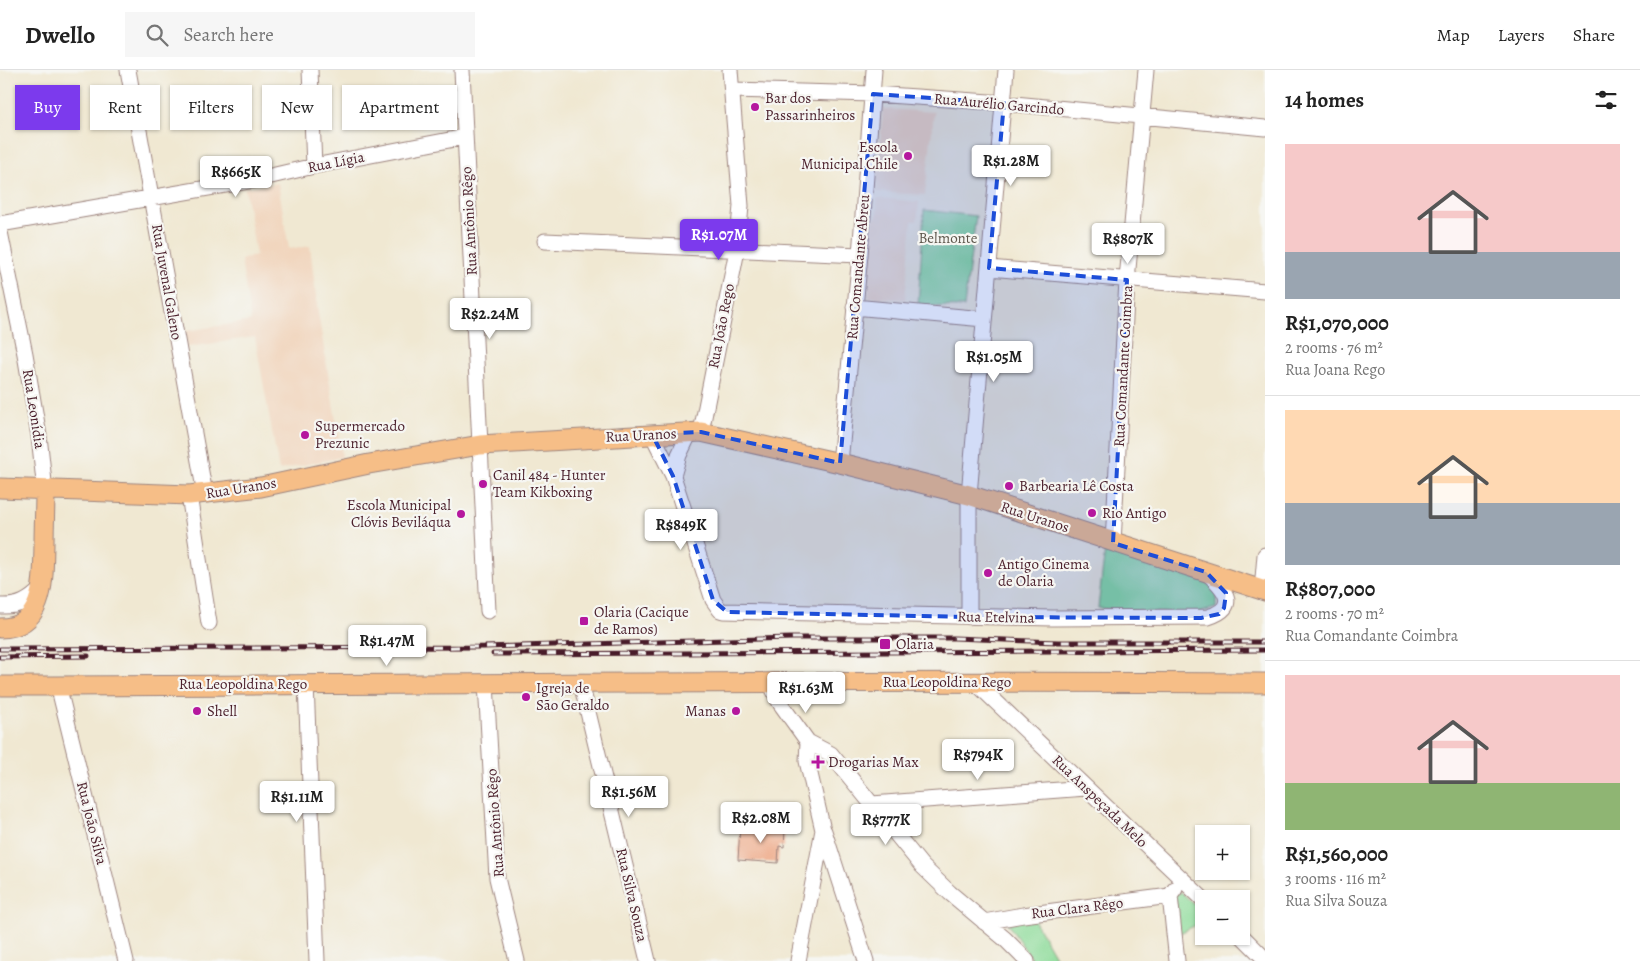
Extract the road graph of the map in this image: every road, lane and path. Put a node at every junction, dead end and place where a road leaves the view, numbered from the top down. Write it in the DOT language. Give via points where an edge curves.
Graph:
graph roads {
  1 [pos="128,70"];
  2 [pos="310,70"];
  3 [pos="462,70"];
  4 [pos="730,70"];
  5 [pos="874,70"];
  6 [pos="1006,70"];
  7 [pos="1146,70"];
  8 [pos="732,90"];
  9 [pos="873,94"];
  10 [pos="1004,103"];
  11 [pos="1142,117"];
  12 [pos="1265,128"];
  13 [pos="465,137"];
  14 [pos="314,166"];
  15 [pos="151,198"];
  16 [pos="0,224"];
  17 [pos="0,232"];
  18 [pos="545,241"];
  19 [pos="737,250"];
  20 [pos="860,255"];
  21 [pos="989,268"];
  22 [pos="1127,280"];
  23 [pos="1265,290"];
  24 [pos="854,306"];
  25 [pos="984,319"];
  26 [pos="695,432"];
  27 [pos="652,434"];
  28 [pos="480,445"];
  29 [pos="840,463"];
  30 [pos="673,476"];
  31 [pos="0,488"];
  32 [pos="45,491"];
  33 [pos="197,495"];
  34 [pos="969,495"];
  35 [pos="1113,543"];
  36 [pos="1265,555"];
  37 [pos="1206,572"];
  38 [pos="42,588"];
  39 [pos="1264,590"];
  40 [pos="0,606"];
  41 [pos="488,611"];
  42 [pos="969,616"];
  43 [pos="209,623"];
  44 [pos="0,628"];
  45 [pos="974,681"];
  46 [pos="581,682"];
  47 [pos="774,682"];
  48 [pos="486,683"];
  49 [pos="1265,683"];
  50 [pos="306,684"];
  51 [pos="58,685"];
  52 [pos="0,686"];
  53 [pos="808,742"];
  54 [pos="1086,788"];
  55 [pos="872,804"];
  56 [pos="824,830"];
  57 [pos="1182,879"];
  58 [pos="1195,891"];
  59 [pos="1170,896"];
  60 [pos="984,922"];
  61 [pos="1250,944"];
  62 [pos="1265,959"];
  63 [pos="126,961"];
  64 [pos="317,961"];
  65 [pos="518,961"];
  66 [pos="648,961"];
  67 [pos="798,961"];
  68 [pos="866,961"];
  69 [pos="1027,961"];
  70 [pos="1177,961"];
  1 -- 15 [label="street, Rua Juvenal Galeno"];
  2 -- 14 [label="street"];
  3 -- 13 [label="street, Rua Antônio Rêgo"];
  4 -- 8 [label="street, Rua João Rego"];
  5 -- 9 [label="street, Rua Comandante Abreu"];
  6 -- 10 [label="street"];
  7 -- 11 [label="street, Rua Comandante Coimbra"];
  8 -- 9 [label="street, Rua Aurélio Garcindo"];
  8 -- 19 [label="street, Rua João Rego" via="741,206"];
  9 -- 10 [label="street, Rua Aurélio Garcindo"];
  9 -- 20 [label="street, Rua Comandante Abreu"];
  10 -- 11 [label="street, Rua Aurélio Garcindo"];
  10 -- 21 [label="street"];
  11 -- 12 [label="street, Rua Aurélio Garcindo"];
  11 -- 22 [label="street, Rua Comandante Coimbra"];
  13 -- 14 [label="street, Rua Lígia"];
  13 -- 28 [label="street, Rua Antônio Rêgo"];
  14 -- 15 [label="street, Rua Lígia"];
  15 -- 16 [label="street, Rua Lígia"];
  15 -- 33 [label="street, Rua Juvenal Galeno"];
  17 -- 32 [label="street, Rua Leonídia" via="26,354"];
  18 -- 19 [label="street"];
  19 -- 20 [label="street"];
  19 -- 26 [label="street, Rua João Rego"];
  20 -- 24 [label="street, Rua Comandante Abreu"];
  21 -- 22 [label="street"];
  21 -- 25 [label="street"];
  22 -- 23 [label="street"];
  22 -- 35 [label="street, Rua Comandante Coimbra"];
  24 -- 25 [label="street"];
  24 -- 29 [label="street, Rua Comandante Abreu"];
  25 -- 34 [label="street"];
  26 -- 27 [label="main road, Rua Uranos"];
  26 -- 29 [label="main road, Rua Uranos"];
  26 -- 30 [label="street, Rua João Rego" via="682,447"];
  27 -- 28 [label="main road, Rua Uranos"];
  27 -- 30 [label="street"];
  28 -- 33 [label="main road, Rua Uranos" via="261,487"];
  28 -- 41 [label="street, Rua Antônio Rêgo"];
  29 -- 34 [label="main road, Rua Uranos"];
  30 -- 42 [label="street, Rua Etelvina" via="713,600 720,610"];
  31 -- 32 [label="main road, Rua Uranos"];
  32 -- 33 [label="main road, Rua Uranos"];
  32 -- 38 [label="main road, Rua Leonídia"];
  33 -- 43 [label="street, Rua Juvenal Galeno"];
  34 -- 35 [label="main road, Rua Uranos"];
  34 -- 42 [label="street"];
  35 -- 37 [label="main road, Rua Uranos"];
  36 -- 39 [label="street"];
  37 -- 39 [label="main road, Rua Uranos"];
  37 -- 42 [label="street, Rua Etelvina" via="1226,593 1227,601 1219,614 1208,617"];
  38 -- 40 [label="street" via="23,604"];
  38 -- 44 [label="main road, Rua Leonídia" via="29,618 16,627"];
  45 -- 47 [label="main road, Rua Leopoldina Rego"];
  45 -- 49 [label="main road, Rua Leopoldina Rego"];
  45 -- 54 [label="street, Rua Anspeçada Melo"];
  46 -- 47 [label="main road, Rua Leopoldina Rego"];
  46 -- 48 [label="main road, Rua Leopoldina Rego"];
  46 -- 66 [label="street, Rua Silva Souza"];
  47 -- 53 [label="street" via="774,691 780,702"];
  48 -- 50 [label="main road, Rua Leopoldina Rego"];
  48 -- 65 [label="street, Rua Antônio Rêgo" via="498,878"];
  50 -- 51 [label="main road, Rua Leopoldina Rego"];
  50 -- 64 [label="street"];
  51 -- 52 [label="main road, Rua Leopoldina Rego"];
  51 -- 63 [label="street, Rua João Silva"];
  53 -- 55 [label="street" via="831,754"];
  53 -- 56 [label="street" via="807,761"];
  54 -- 55 [label="street"];
  54 -- 57 [label="street, Rua Anspeçada Melo"];
  55 -- 60 [label="street" via="922,866"];
  56 -- 67 [label="street"];
  56 -- 68 [label="street"];
  57 -- 58 [label="street, Rua Anspeçada Melo"];
  57 -- 59 [label="street"];
  59 -- 60 [label="street, Rua Clara Rêgo"];
  59 -- 70 [label="street"];
  60 -- 69 [label="street"];
  61 -- 62 [label="street"];
}
